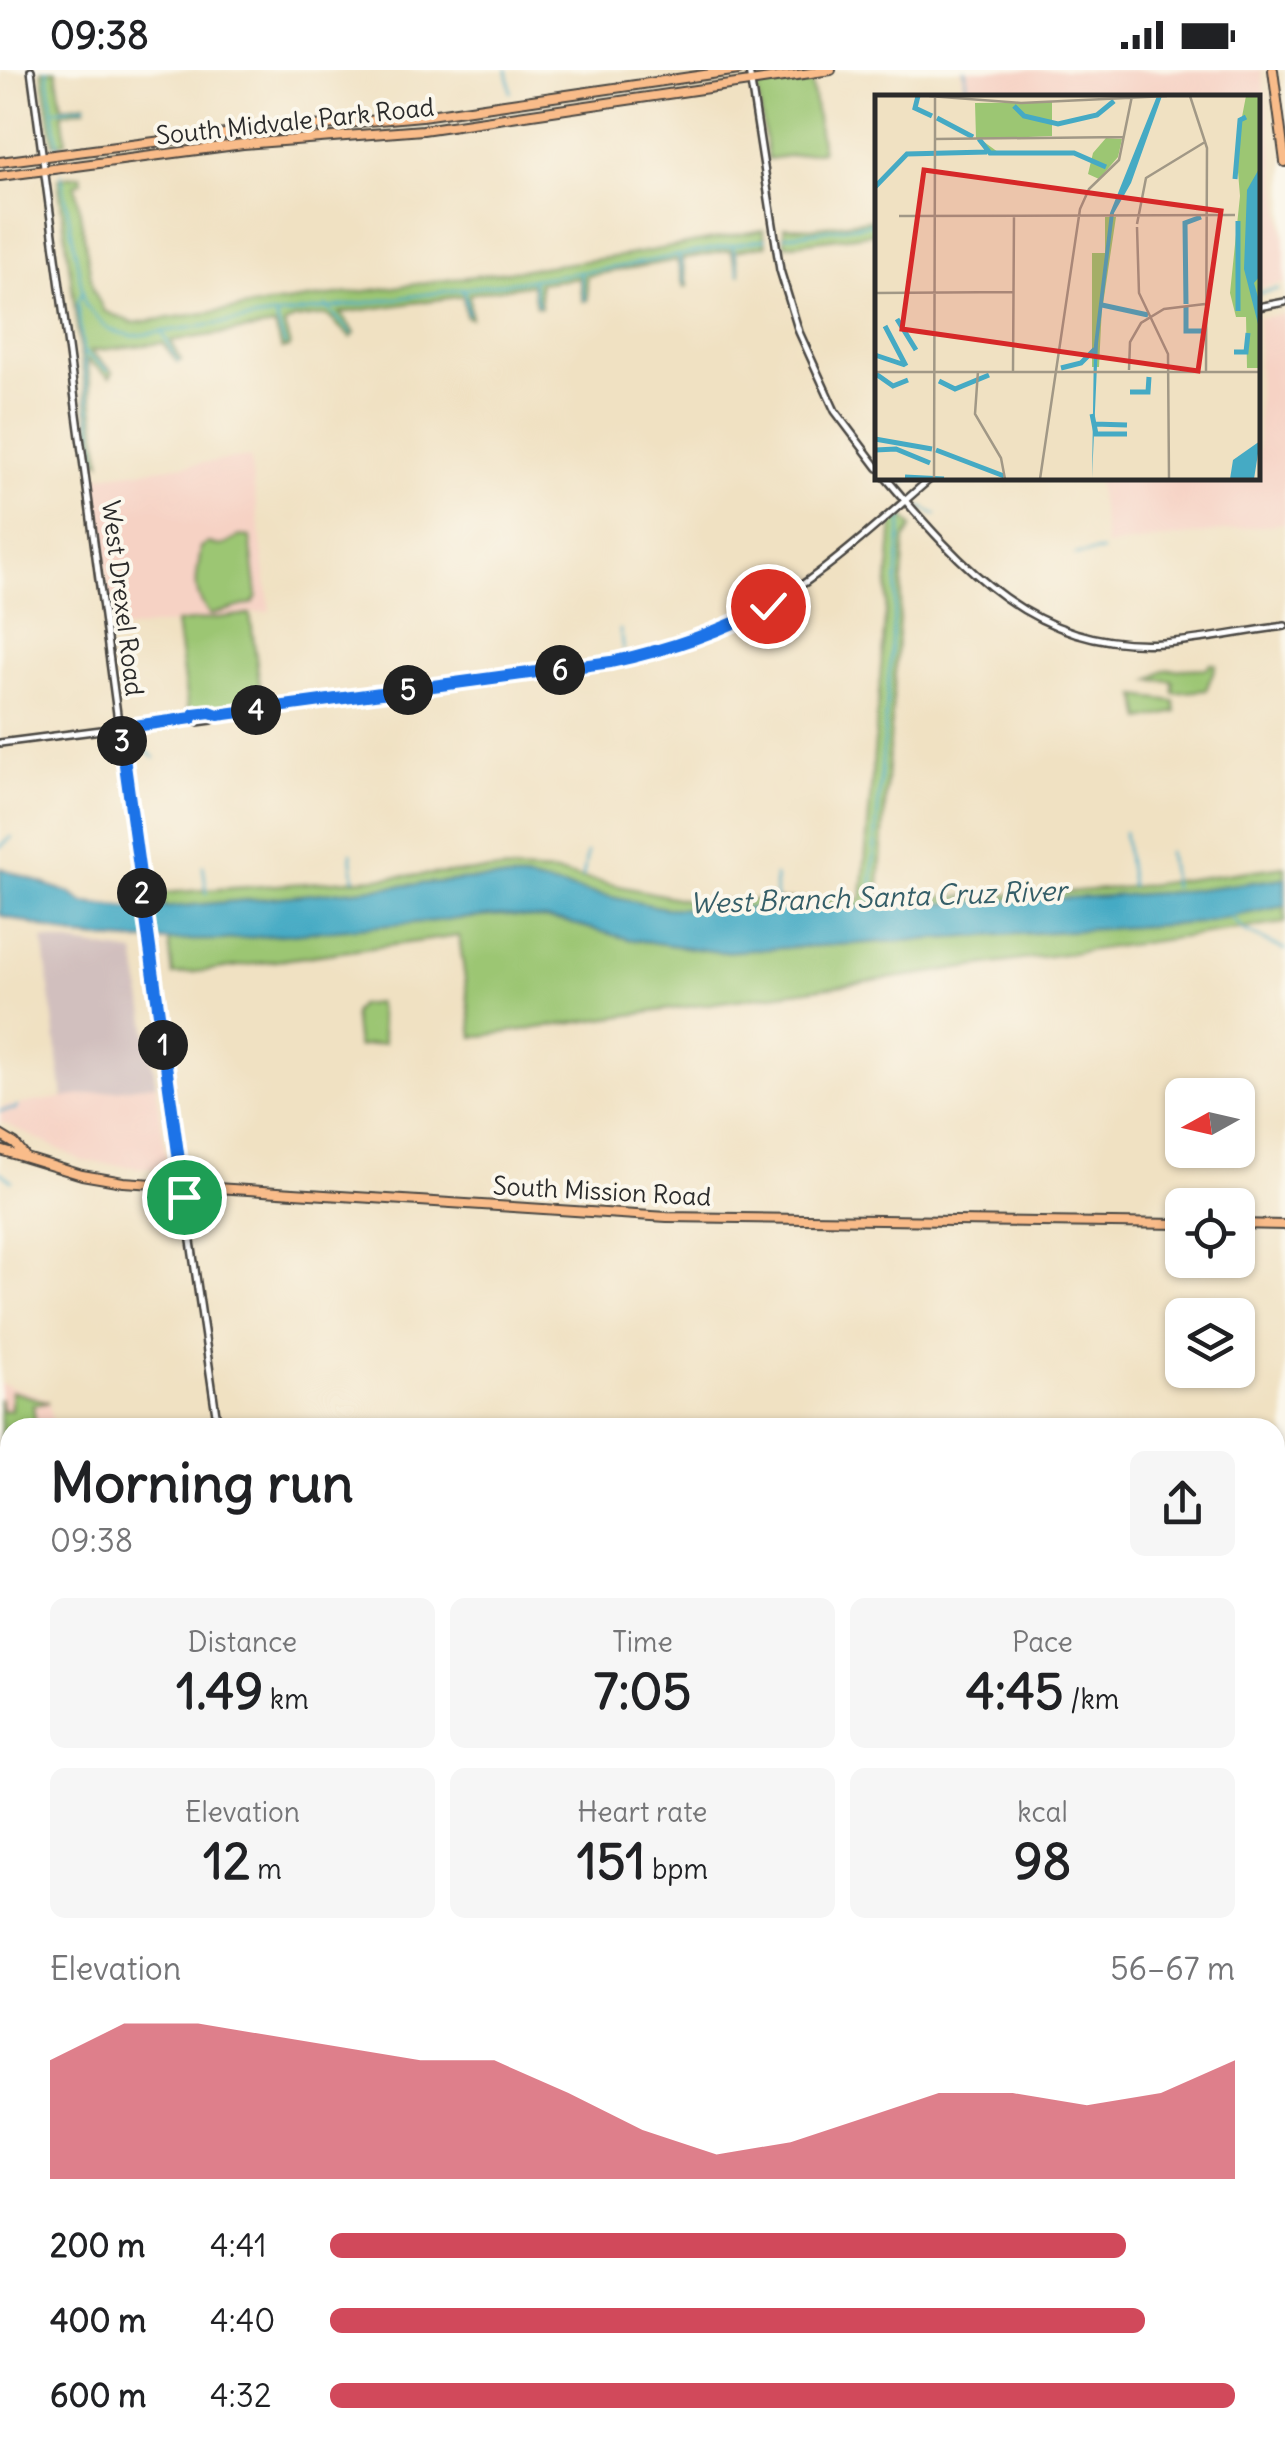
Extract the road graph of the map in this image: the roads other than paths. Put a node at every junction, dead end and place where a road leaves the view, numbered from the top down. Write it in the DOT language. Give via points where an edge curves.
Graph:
graph roads {
  1 [pos="32,70"];
  2 [pos="739,70"];
  3 [pos="749,70"];
  4 [pos="830,70"];
  5 [pos="1273,70"];
  6 [pos="750,81"];
  7 [pos="43,156"];
  8 [pos="1285,160"];
  9 [pos="0,162"];
  10 [pos="46,170"];
  11 [pos="0,176"];
  12 [pos="1285,302"];
  13 [pos="1260,308"];
  14 [pos="875,464"];
  15 [pos="888,480"];
  16 [pos="929,480"];
  17 [pos="905,500"];
  18 [pos="1285,626"];
  19 [pos="120,728"];
  20 [pos="0,743"];
  21 [pos="0,1136"];
  22 [pos="0,1150"];
  23 [pos="24,1155"];
  24 [pos="182,1185"];
  25 [pos="1165,1224"];
  26 [pos="1255,1224"];
  27 [pos="1285,1225"];
  28 [pos="217,1418"];
  1 -- 7 [label="street, West Drexel Road"];
  2 -- 7 [label="main road, South Midvale Park Road" via="422,116"];
  3 -- 6 [label="street"];
  4 -- 6 [label="main road, South Midvale Park Road"];
  5 -- 8 [label="main road"];
  6 -- 10 [label="main road, South Midvale Park Road" via="424,130 243,144"];
  6 -- 14 [label="street" via="780,270 800,332 835,411"];
  7 -- 9 [label="main road, South Midvale Park Road"];
  7 -- 10 [label="street, West Drexel Road"];
  10 -- 11 [label="main road, South Midvale Park Road"];
  10 -- 19 [label="street, West Drexel Road"];
  12 -- 13 [label="street"];
  15 -- 17 [label="street"];
  16 -- 17 [label="street"];
  17 -- 18 [label="street" via="971,573 1074,635 1164,642"];
  17 -- 19 [label="street" via="768,606 652,653"];
  19 -- 20 [label="street"];
  19 -- 24 [label="street, West Drexel Road"];
  21 -- 23 [label="main road, South Mission Road"];
  22 -- 23 [label="main road, South Mission Road"];
  23 -- 24 [label="main road, South Mission Road" via="82,1175"];
  24 -- 25 [label="main road, South Mission Road" via="667,1216"];
  24 -- 28 [label="street, West Drexel Road"];
  26 -- 27 [label="main road"];
}
